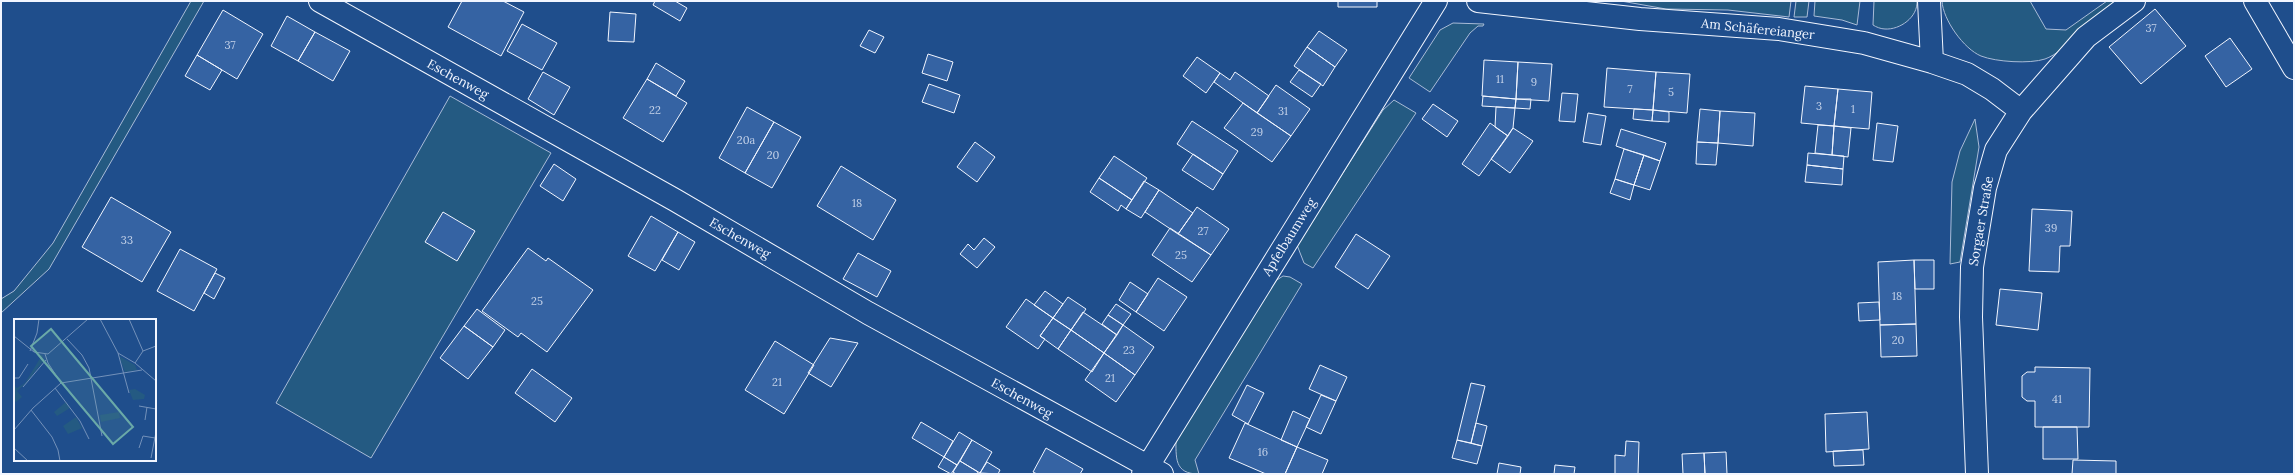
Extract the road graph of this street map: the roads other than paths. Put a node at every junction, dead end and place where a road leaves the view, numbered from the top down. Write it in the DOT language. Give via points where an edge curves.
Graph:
graph roads {
  1 [pos="320,1"];
  2 [pos="1436,1"];
  3 [pos="1478,1"];
  4 [pos="1929,1"];
  5 [pos="2134,1"];
  6 [pos="2255,1"];
  7 [pos="1932,62"];
  8 [pos="2294,68"];
  9 [pos="2021,111"];
  10 [pos="1150,472"];
  11 [pos="1977,474"];
  1 -- 10 [label="street, Eschenweg" via="675,200 875,317"];
  2 -- 10 [label="street, Apfelbaumweg"];
  3 -- 7 [label="street, Am Schäfereianger" via="1640,19 1780,29 1864,44"];
  4 -- 7 [label="street"];
  5 -- 9 [label="street, Sorgaer Straße" via="2086,37"];
  6 -- 8 [label="street"];
  7 -- 9 [label="street, Am Schäfereianger" via="1967,74"];
  9 -- 11 [label="street, Sorgaer Straße" via="1996,150 1985,188 1972,266 1971,318"];
}
